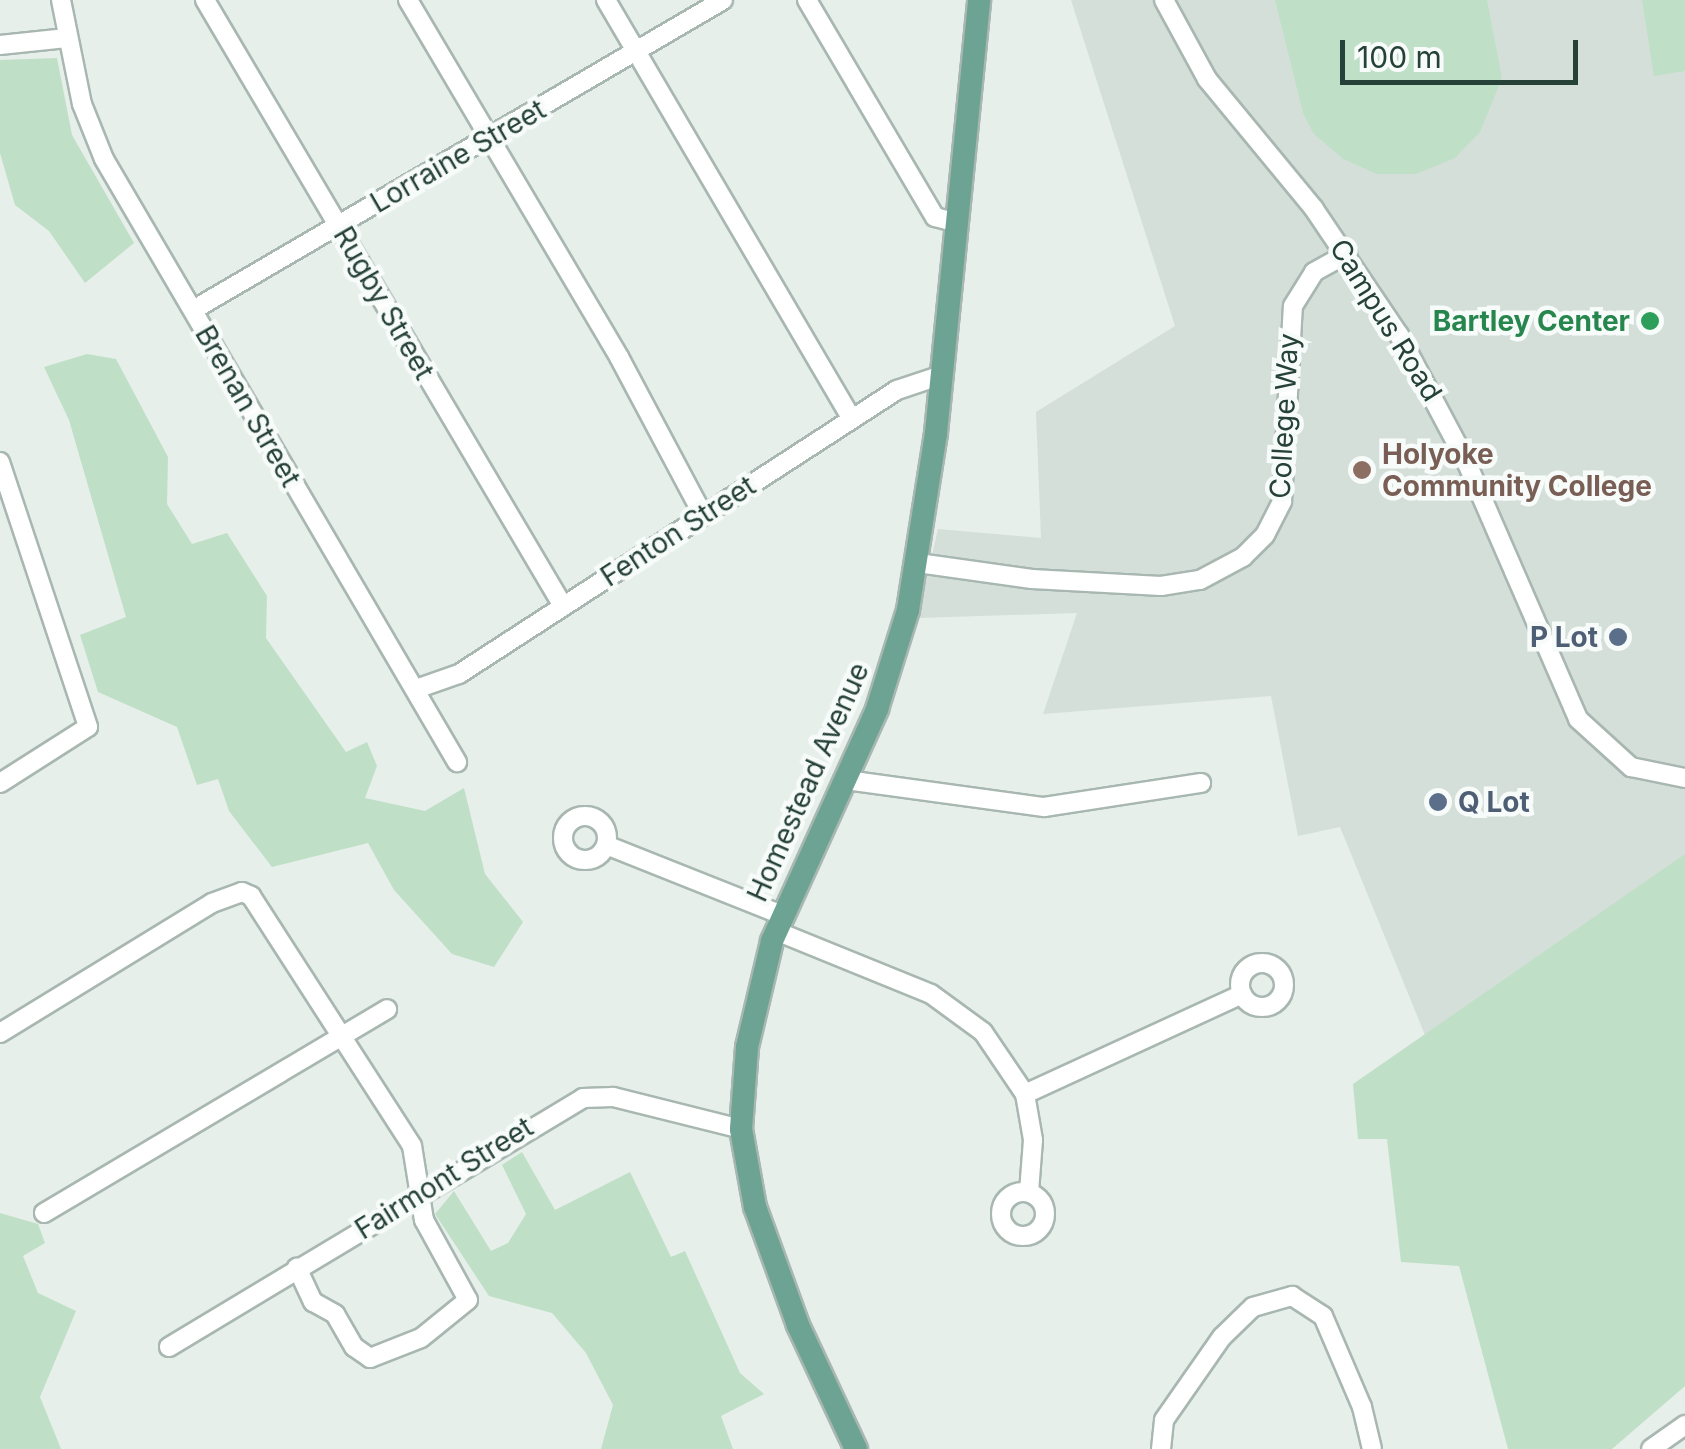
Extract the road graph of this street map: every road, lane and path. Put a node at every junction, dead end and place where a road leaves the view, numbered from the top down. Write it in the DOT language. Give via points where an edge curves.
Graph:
graph roads {
  1 [pos="60,0"];
  2 [pos="205,0"];
  3 [pos="408,0"];
  4 [pos="606,0"];
  5 [pos="722,0"];
  6 [pos="807,0"];
  7 [pos="979,0"];
  8 [pos="1164,0"];
  9 [pos="67,38"];
  10 [pos="0,45"];
  11 [pos="636,52"];
  12 [pos="492,137"];
  13 [pos="957,224"];
  14 [pos="339,226"];
  15 [pos="1347,254"];
  16 [pos="193,310"];
  17 [pos="942,375"];
  18 [pos="852,419"];
  19 [pos="0,462"];
  20 [pos="703,515"];
  21 [pos="918,562"];
  22 [pos="563,606"];
  23 [pos="416,688"];
  24 [pos="457,762"];
  25 [pos="1685,778"];
  26 [pos="846,780"];
  27 [pos="0,783"];
  28 [pos="1201,783"];
  29 [pos="606,845"];
  30 [pos="779,923"];
  31 [pos="1242,994"];
  32 [pos="388,1009"];
  33 [pos="0,1033"];
  34 [pos="340,1034"];
  35 [pos="1026,1094"];
  36 [pos="741,1129"];
  37 [pos="419,1192"];
  38 [pos="1029,1192"];
  39 [pos="44,1213"];
  40 [pos="297,1268"];
  41 [pos="168,1347"];
  42 [pos="1685,1425"];
  43 [pos="856,1449"];
  44 [pos="1161,1449"];
  45 [pos="1372,1449"];
  46 [pos="1651,1449"];
  1 -- 9 [label="street, Brenan Street"];
  2 -- 14 [label="street, Rugby Street"];
  3 -- 12 [label="street"];
  4 -- 11 [label="street"];
  5 -- 11 [label="street, Lorraine Street"];
  6 -- 13 [label="street" via="935,217"];
  7 -- 13 [label="main road, Homestead Avenue"];
  8 -- 15 [label="street, Campus Road" via="1207,79"];
  9 -- 10 [label="street"];
  9 -- 16 [label="street, Brenan Street" via="92,132"];
  11 -- 12 [label="street, Lorraine Street"];
  11 -- 18 [label="street"];
  12 -- 14 [label="street, Lorraine Street"];
  12 -- 20 [label="street"];
  13 -- 17 [label="main road, Homestead Avenue"];
  14 -- 16 [label="street, Lorraine Street"];
  14 -- 22 [label="street, Rugby Street"];
  15 -- 21 [label="street, College Way" via="1314,272 1293,306 1282,501 1265,535 1243,557 1200,580 1162,586 1032,579"];
  15 -- 25 [label="street, Campus Road" via="1447,420 1578,718 1631,766"];
  16 -- 23 [label="street, Brenan Street"];
  17 -- 18 [label="street, Fenton Street" via="897,390"];
  17 -- 21 [label="main road, Homestead Avenue"];
  18 -- 20 [label="street, Fenton Street"];
  19 -- 27 [label="street" via="88,727"];
  20 -- 22 [label="street, Fenton Street"];
  21 -- 26 [label="main road, Homestead Avenue" via="888,676"];
  22 -- 23 [label="street, Fenton Street" via="445,683"];
  23 -- 24 [label="street, Brenan Street"];
  26 -- 28 [label="street" via="1044,807"];
  26 -- 30 [label="main road, Homestead Avenue"];
  29 -- 30 [label="street"];
  30 -- 35 [label="street" via="945,1001 994,1044"];
  30 -- 36 [label="main road, Homestead Avenue" via="753,1006"];
  31 -- 35 [label="street"];
  32 -- 34 [label="street"];
  33 -- 34 [label="street" via="212,902 243,892 261,906"];
  34 -- 37 [label="street" via="412,1146 422,1174"];
  34 -- 39 [label="street"];
  35 -- 38 [label="street" via="1033,1140"];
  36 -- 37 [label="street, Fairmont Street" via="613,1097 583,1098"];
  36 -- 43 [label="main road, Homestead Avenue" via="765,1244"];
  37 -- 40 [label="street, Fairmont Street"];
  37 -- 40 [label="street" via="424,1220 468,1300 421,1338 370,1358 354,1347 336,1314 313,1302"];
  40 -- 41 [label="street, Fairmont Street"];
  42 -- 46 [label="street"];
  44 -- 45 [label="street" via="1164,1420 1222,1338 1253,1306 1292,1296 1323,1316 1362,1406"];
}
